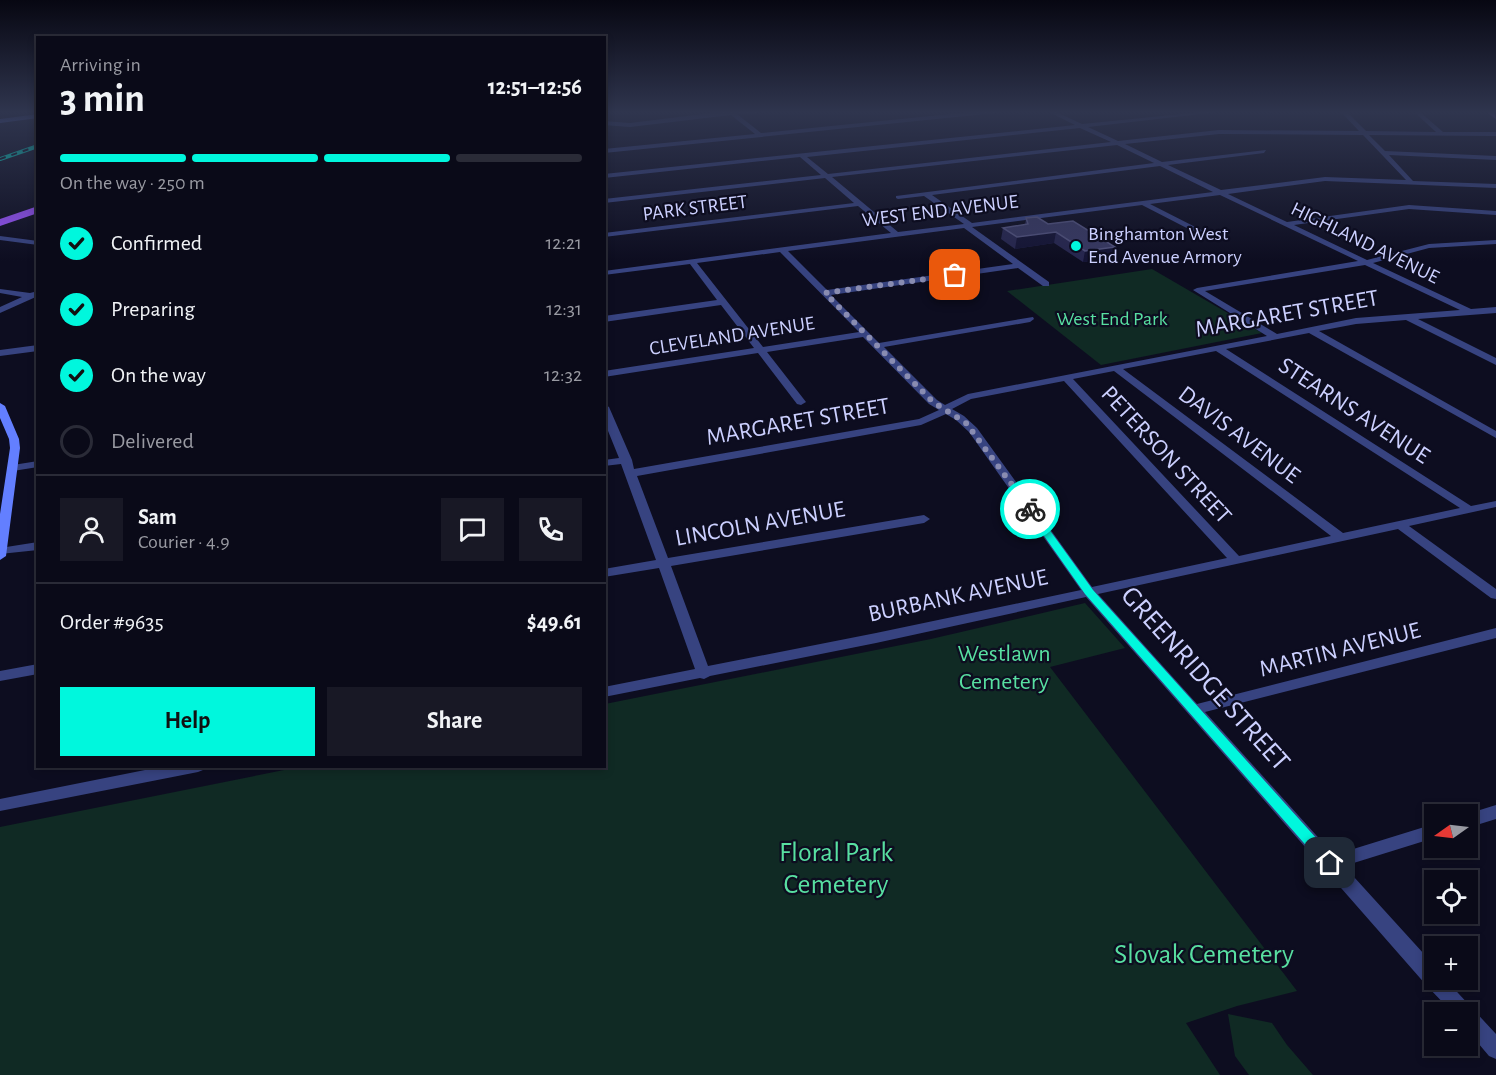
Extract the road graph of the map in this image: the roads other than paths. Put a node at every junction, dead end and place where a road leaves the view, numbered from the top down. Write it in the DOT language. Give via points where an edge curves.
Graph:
graph roads {
  1 [pos="743,161"];
  2 [pos="809,161"];
  3 [pos="957,161"];
  4 [pos="1156,161"];
  5 [pos="1184,161"];
  6 [pos="1392,161"];
  7 [pos="1162,164"];
  8 [pos="606,176"];
  9 [pos="827,176"];
  10 [pos="1410,181"];
  11 [pos="1496,186"];
  12 [pos="1221,193"];
  13 [pos="926,194"];
  14 [pos="898,197"];
  15 [pos="606,201"];
  16 [pos="1143,203"];
  17 [pos="861,204"];
  18 [pos="36,210"];
  19 [pos="1496,213"];
  20 [pos="0,223"];
  21 [pos="1287,224"];
  22 [pos="968,225"];
  23 [pos="606,235"];
  24 [pos="897,235"];
  25 [pos="0,238"];
  26 [pos="1210,238"];
  27 [pos="1484,242"];
  28 [pos="1496,242"];
  29 [pos="36,243"];
  30 [pos="782,250"];
  31 [pos="1496,253"];
  32 [pos="692,262"];
  33 [pos="1366,262"];
  34 [pos="1020,265"];
  35 [pos="606,273"];
  36 [pos="1046,284"];
  37 [pos="0,291"];
  38 [pos="825,293"];
  39 [pos="36,296"];
  40 [pos="723,302"];
  41 [pos="0,310"];
  42 [pos="1496,310"];
  43 [pos="1471,312"];
  44 [pos="1407,316"];
  45 [pos="606,319"];
  46 [pos="1030,319"];
  47 [pos="1309,329"];
  48 [pos="865,333"];
  49 [pos="1274,336"];
  50 [pos="877,346"];
  51 [pos="1216,347"];
  52 [pos="36,348"];
  53 [pos="760,349"];
  54 [pos="0,353"];
  55 [pos="1496,362"];
  56 [pos="1114,367"];
  57 [pos="606,374"];
  58 [pos="1066,377"];
  59 [pos="801,402"];
  60 [pos="0,406"];
  61 [pos="945,410"];
  62 [pos="606,412"];
  63 [pos="1496,435"];
  64 [pos="627,460"];
  65 [pos="606,463"];
  66 [pos="36,465"];
  67 [pos="633,473"];
  68 [pos="8,474"];
  69 [pos="1496,504"];
  70 [pos="1470,510"];
  71 [pos="924,519"];
  72 [pos="1401,525"];
  73 [pos="1339,536"];
  74 [pos="36,546"];
  75 [pos="0,554"];
  76 [pos="1236,560"];
  77 [pos="662,563"];
  78 [pos="606,573"];
  79 [pos="1089,592"];
  80 [pos="1496,595"];
  81 [pos="1496,633"];
  82 [pos="36,669"];
  83 [pos="704,674"];
  84 [pos="0,676"];
  85 [pos="606,692"];
  86 [pos="1194,710"];
  87 [pos="188,768"];
  88 [pos="0,805"];
  89 [pos="1496,812"];
  90 [pos="1478,818"];
  91 [pos="1424,834"];
  92 [pos="1330,863"];
  93 [pos="1424,968"];
  94 [pos="1444,990"];
  95 [pos="1455,1002"];
  96 [pos="1478,1029"];
  97 [pos="1496,1049"];
  1 -- 8 [label="street"];
  2 -- 9 [label="street"];
  3 -- 9 [label="street"];
  4 -- 7 [label="street, HIGHLAND AVENUE"];
  5 -- 7 [label="street"];
  6 -- 10 [label="street"];
  7 -- 12 [label="street, HIGHLAND AVENUE"];
  7 -- 13 [label="street"];
  9 -- 15 [label="street"];
  9 -- 17 [label="street"];
  10 -- 11 [label="street, WEST END AVENUE"];
  10 -- 12 [label="street, WEST END AVENUE" via="1336,178"];
  12 -- 16 [label="street, WEST END AVENUE"];
  12 -- 21 [label="street, HIGHLAND AVENUE"];
  13 -- 14 [label="street"];
  13 -- 22 [label="street"];
  16 -- 22 [label="street, WEST END AVENUE"];
  16 -- 26 [label="street"];
  17 -- 23 [label="street, PARK STREET"];
  17 -- 24 [label="street"];
  18 -- 20 [label="main road"];
  19 -- 21 [label="street" via="1409,207"];
  21 -- 33 [label="street, HIGHLAND AVENUE"];
  22 -- 24 [label="street, WEST END AVENUE"];
  22 -- 34 [label="street"];
  24 -- 30 [label="street, WEST END AVENUE"];
  25 -- 29 [label="street"];
  27 -- 28 [label="street"];
  27 -- 31 [label="street"];
  27 -- 33 [label="street" via="1429,246"];
  30 -- 32 [label="street, WEST END AVENUE"];
  30 -- 38 [label="street, GREENRIDGE STREET"];
  32 -- 35 [label="street, WEST END AVENUE"];
  32 -- 40 [label="street"];
  33 -- 43 [label="street, HIGHLAND AVENUE"];
  33 -- 49 [label="street" via="1197,290"];
  34 -- 36 [label="street"];
  34 -- 38 [label="street"];
  37 -- 39 [label="street"];
  38 -- 48 [label="street, GREENRIDGE STREET"];
  39 -- 41 [label="street"];
  40 -- 45 [label="street"];
  40 -- 53 [label="street"];
  42 -- 43 [label="street, MARGARET STREET"];
  43 -- 44 [label="street, MARGARET STREET"];
  44 -- 47 [label="street, MARGARET STREET"];
  44 -- 55 [label="street"];
  46 -- 50 [label="street"];
  47 -- 49 [label="street, MARGARET STREET"];
  47 -- 63 [label="street"];
  48 -- 50 [label="street, GREENRIDGE STREET"];
  48 -- 53 [label="street, CLEVELAND AVENUE"];
  49 -- 51 [label="street, MARGARET STREET"];
  50 -- 61 [label="street, GREENRIDGE STREET"];
  51 -- 56 [label="street, MARGARET STREET"];
  51 -- 70 [label="street, STEARNS AVENUE"];
  52 -- 54 [label="street"];
  53 -- 57 [label="street, CLEVELAND AVENUE"];
  53 -- 59 [label="street"];
  56 -- 58 [label="street, MARGARET STREET"];
  56 -- 73 [label="street, DAVIS AVENUE"];
  58 -- 61 [label="street, MARGARET STREET" via="968,397"];
  58 -- 76 [label="street, PETERSON STREET"];
  60 -- 68 [label="street" via="14,440"];
  61 -- 67 [label="street, MARGARET STREET" via="921,422"];
  61 -- 79 [label="street, GREENRIDGE STREET" via="972,429"];
  62 -- 64 [label="street"];
  64 -- 65 [label="street"];
  64 -- 67 [label="street"];
  66 -- 68 [label="street"];
  67 -- 77 [label="street"];
  68 -- 75 [label="street"];
  69 -- 70 [label="street, BURBANK AVENUE"];
  70 -- 72 [label="street, BURBANK AVENUE"];
  71 -- 77 [label="street, LINCOLN AVENUE"];
  72 -- 73 [label="street, BURBANK AVENUE"];
  72 -- 80 [label="street"];
  73 -- 76 [label="street, BURBANK AVENUE"];
  74 -- 75 [label="street"];
  76 -- 79 [label="street, BURBANK AVENUE"];
  77 -- 78 [label="street, LINCOLN AVENUE"];
  77 -- 83 [label="street"];
  79 -- 83 [label="street, BURBANK AVENUE"];
  79 -- 86 [label="street, GREENRIDGE STREET"];
  81 -- 86 [label="street, MARTIN AVENUE"];
  82 -- 84 [label="street"];
  83 -- 85 [label="street, BURBANK AVENUE"];
  86 -- 92 [label="street, GREENRIDGE STREET"];
  87 -- 88 [label="street"];
  89 -- 90 [label="street"];
  91 -- 92 [label="street"];
  92 -- 93 [label="street, GREENRIDGE STREET"];
  94 -- 95 [label="street, GREENRIDGE STREET"];
  96 -- 97 [label="street"];
}
